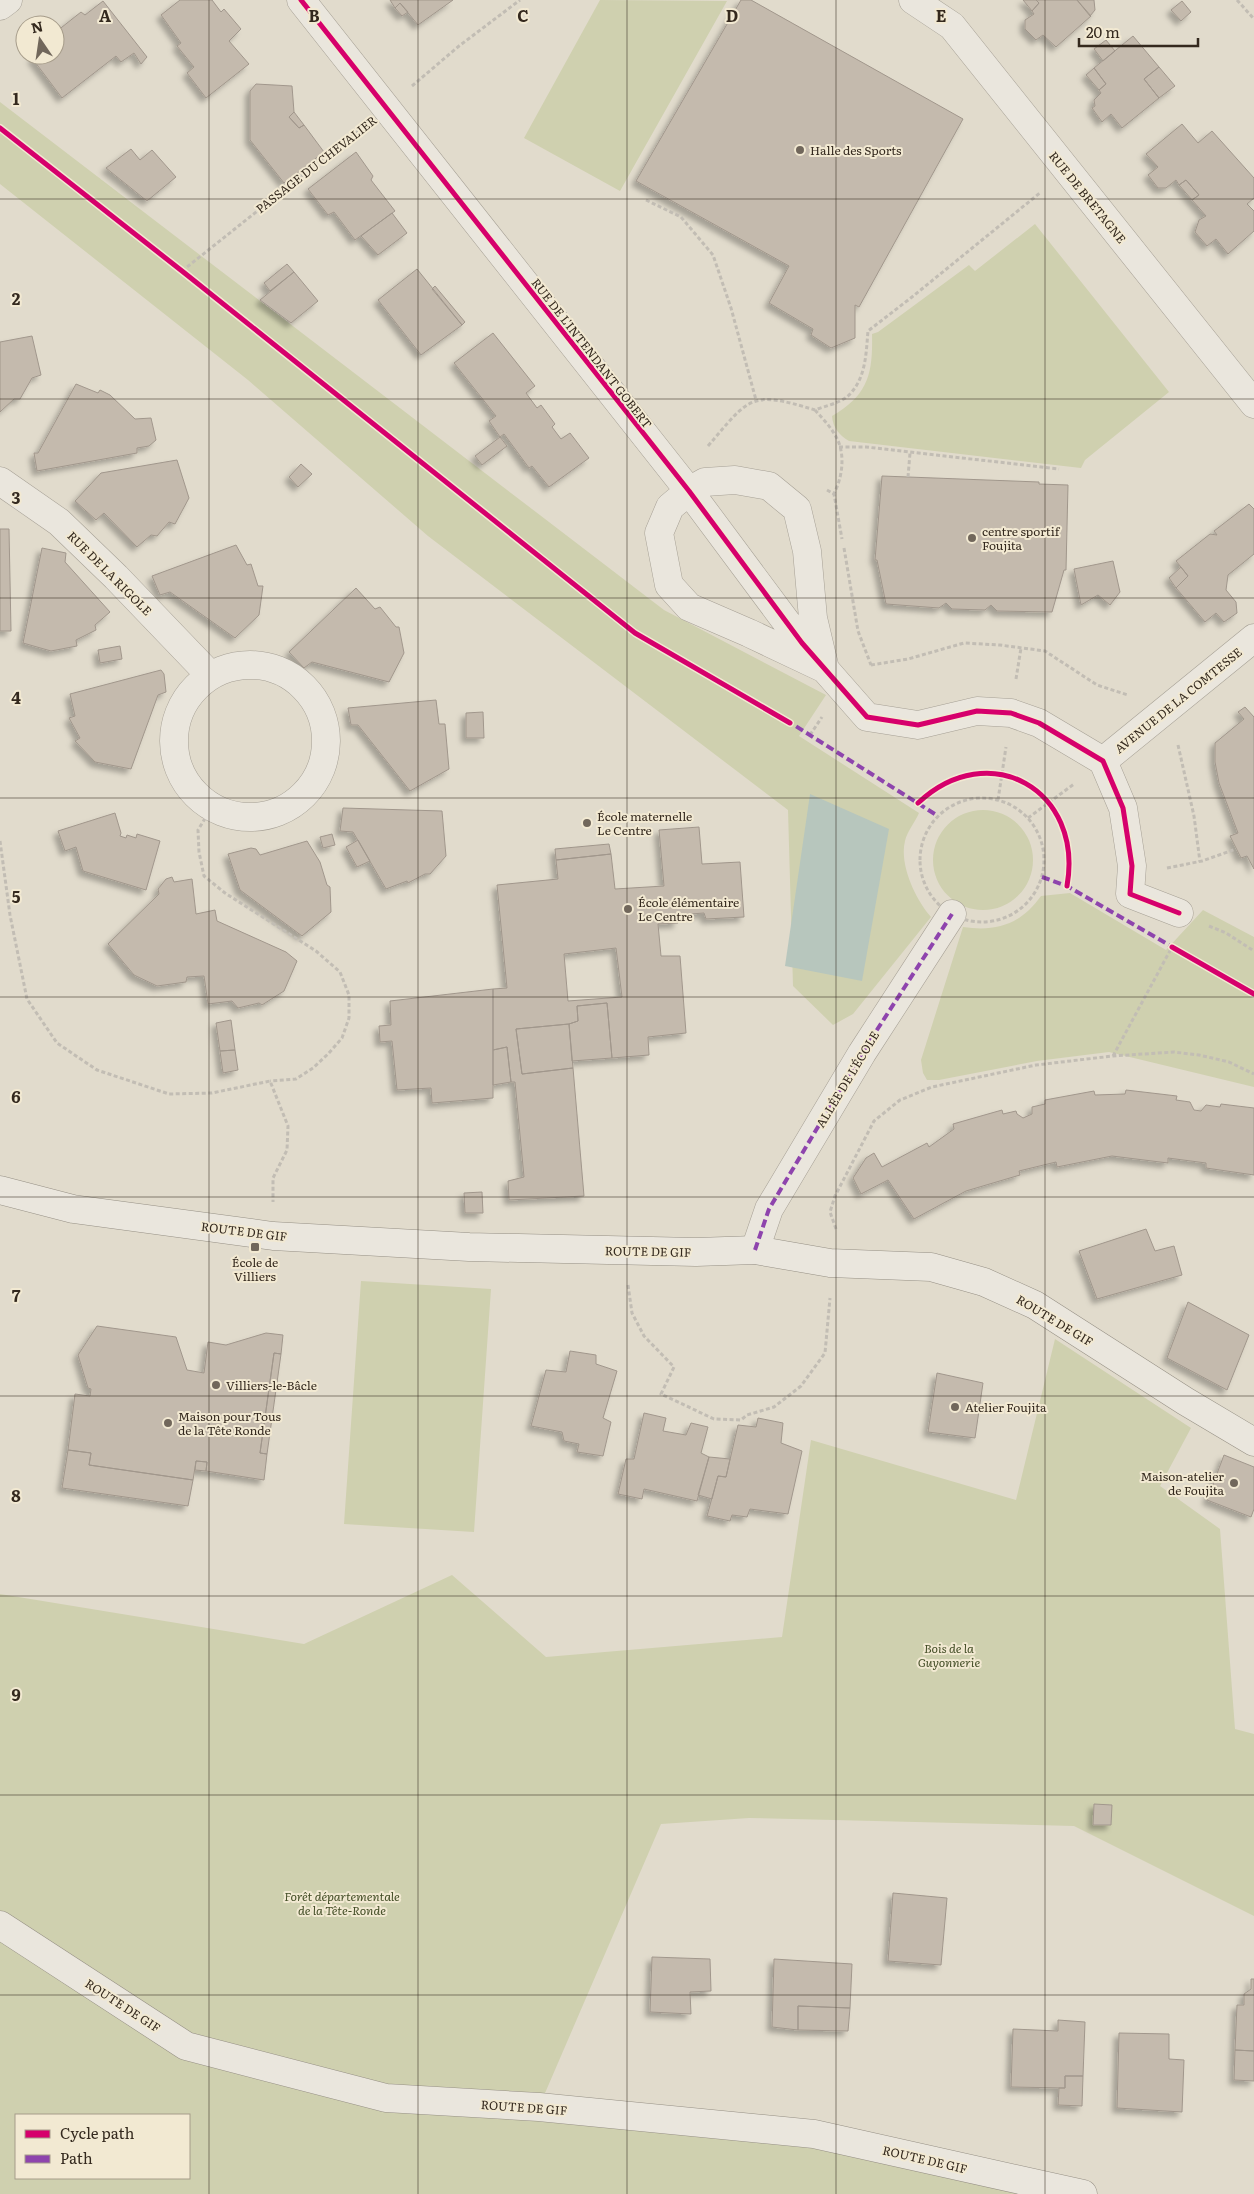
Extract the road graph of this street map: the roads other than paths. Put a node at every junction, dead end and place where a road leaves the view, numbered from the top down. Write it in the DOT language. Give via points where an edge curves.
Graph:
graph roads {
  1 [pos="8,0"];
  2 [pos="301,0"];
  3 [pos="914,0"];
  4 [pos="0,6"];
  5 [pos="1254,404"];
  6 [pos="0,481"];
  7 [pos="684,486"];
  8 [pos="1254,638"];
  9 [pos="825,669"];
  10 [pos="210,675"];
  11 [pos="1103,761"];
  12 [pos="1179,913"];
  13 [pos="952,914"];
  14 [pos="0,1190"];
  15 [pos="755,1250"];
  16 [pos="1254,1442"];
  17 [pos="0,1925"];
  18 [pos="1083,2194"];
  1 -- 4 [label="street"];
  2 -- 7 [label="street, RUE DE L'INTENDANT GOBERT"];
  3 -- 5 [label="street, RUE DE BRETAGNE" via="952,26"];
  6 -- 10 [label="street, RUE DE LA RIGOLE" via="59,522"];
  7 -- 9 [label="street, RUE DE L'INTENDANT GOBERT"];
  7 -- 9 [label="street" via="735,480 768,486 797,508 807,551 813,618"];
  7 -- 9 [label="street" via="659,533 669,585 689,607"];
  8 -- 11 [label="street, AVENUE DE LA COMTESSE"];
  9 -- 11 [label="street, RUE DE L'INTENDANT GOBERT" via="867,718 918,725 977,711 1011,713 1039,723"];
  10 -- 10 [label="street" via="190,692 178,716 173,742 178,768 192,790 212,807 235,816 260,817 284,810 304,796 319,776 326,752 326,728 318,704 303,685 282,671 258,665 233,666"];
  11 -- 12 [label="street" via="1123,808 1132,866 1130,894"];
  13 -- 15 [label="street, ALLÉE DE L'ÉCOLE" via="862,1054 769,1209"];
  14 -- 15 [label="street, ROUTE DE GIF" via="73,1209 272,1236 469,1248"];
  15 -- 16 [label="street, ROUTE DE GIF" via="830,1263 931,1267 984,1282 1035,1306"];
  17 -- 18 [label="street, ROUTE DE GIF" via="186,2046 386,2098 539,2107 814,2134"];
}
